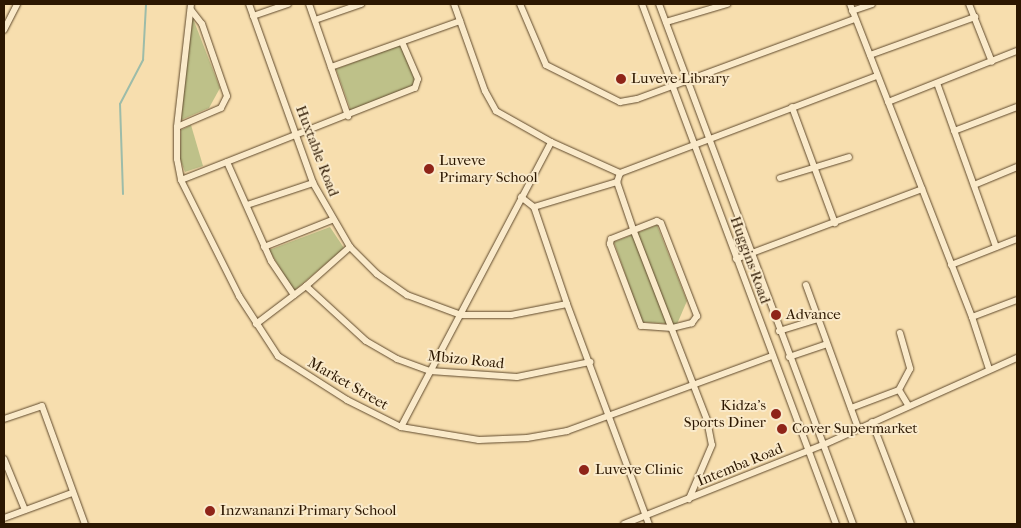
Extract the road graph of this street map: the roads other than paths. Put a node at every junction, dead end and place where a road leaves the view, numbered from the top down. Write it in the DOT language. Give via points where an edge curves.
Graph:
graph roads {
  1 [pos="17,4"];
  2 [pos="249,4"];
  3 [pos="288,4"];
  4 [pos="309,4"];
  5 [pos="361,4"];
  6 [pos="454,4"];
  7 [pos="520,4"];
  8 [pos="642,4"];
  9 [pos="659,4"];
  10 [pos="727,4"];
  11 [pos="850,4"];
  12 [pos="872,4"];
  13 [pos="969,4"];
  14 [pos="191,7"];
  15 [pos="852,12"];
  16 [pos="253,16"];
  17 [pos="974,17"];
  18 [pos="855,19"];
  19 [pos="315,20"];
  20 [pos="460,22"];
  21 [pos="666,22"];
  22 [pos="4,30"];
  23 [pos="402,42"];
  24 [pos="1017,51"];
  25 [pos="870,55"];
  26 [pos="992,62"];
  27 [pos="331,67"];
  28 [pos="878,76"];
  29 [pos="686,81"];
  30 [pos="937,83"];
  31 [pos="673,86"];
  32 [pos="888,102"];
  33 [pos="1017,106"];
  34 [pos="792,107"];
  35 [pos="348,116"];
  36 [pos="177,127"];
  37 [pos="954,131"];
  38 [pos="297,135"];
  39 [pos="708,137"];
  40 [pos="550,142"];
  41 [pos="696,142"];
  42 [pos="849,157"];
  43 [pos="227,162"];
  44 [pos="814,167"];
  45 [pos="1017,167"];
  46 [pos="620,173"];
  47 [pos="780,178"];
  48 [pos="181,180"];
  49 [pos="616,182"];
  50 [pos="313,183"];
  51 [pos="974,185"];
  52 [pos="922,189"];
  53 [pos="520,196"];
  54 [pos="247,205"];
  55 [pos="534,208"];
  56 [pos="332,220"];
  57 [pos="835,223"];
  58 [pos="633,229"];
  59 [pos="1017,239"];
  60 [pos="350,247"];
  61 [pos="996,247"];
  62 [pos="264,248"];
  63 [pos="750,254"];
  64 [pos="736,259"];
  65 [pos="951,265"];
  66 [pos="306,286"];
  67 [pos="806,286"];
  68 [pos="294,295"];
  69 [pos="1017,300"];
  70 [pos="567,304"];
  71 [pos="461,315"];
  72 [pos="972,317"];
  73 [pos="818,319"];
  74 [pos="256,324"];
  75 [pos="672,328"];
  76 [pos="779,331"];
  77 [pos="900,333"];
  78 [pos="827,344"];
  79 [pos="772,356"];
  80 [pos="790,357"];
  81 [pos="1017,358"];
  82 [pos="590,362"];
  83 [pos="989,369"];
  84 [pos="430,372"];
  85 [pos="694,385"];
  86 [pos="899,390"];
  87 [pos="908,405"];
  88 [pos="851,408"];
  89 [pos="610,416"];
  90 [pos="4,419"];
  91 [pos="872,422"];
  92 [pos="401,427"];
  93 [pos="858,428"];
  94 [pos="823,445"];
  95 [pos="810,450"];
  96 [pos="4,459"];
  97 [pos="72,492"];
  98 [pos="689,499"];
  99 [pos="25,510"];
  100 [pos="646,516"];
  101 [pos="4,518"];
  102 [pos="85,524"];
  103 [pos="624,524"];
  104 [pos="649,524"];
  105 [pos="836,524"];
  106 [pos="853,524"];
  107 [pos="911,524"];
  1 -- 22 [label="street"];
  2 -- 16 [label="street, Huxtable Road"];
  3 -- 16 [label="street"];
  4 -- 19 [label="street"];
  5 -- 19 [label="street"];
  6 -- 20 [label="street"];
  7 -- 31 [label="street" via="542,60 552,71 620,102"];
  8 -- 31 [label="street, Huggins Road"];
  9 -- 21 [label="street"];
  10 -- 21 [label="street"];
  11 -- 15 [label="street"];
  12 -- 15 [label="street"];
  13 -- 17 [label="street"];
  14 -- 36 [label="street, Market Street"];
  14 -- 36 [label="street" via="202,24 227,96 222,108"];
  15 -- 18 [label="street"];
  16 -- 38 [label="street, Huxtable Road"];
  17 -- 25 [label="street"];
  17 -- 26 [label="street"];
  18 -- 25 [label="street"];
  18 -- 29 [label="street"];
  19 -- 27 [label="street"];
  20 -- 23 [label="street"];
  20 -- 40 [label="street" via="492,105 513,122"];
  21 -- 29 [label="street"];
  23 -- 27 [label="street"];
  23 -- 35 [label="street" via="418,79 415,88"];
  24 -- 26 [label="street"];
  25 -- 28 [label="street"];
  26 -- 30 [label="street"];
  27 -- 35 [label="street"];
  28 -- 32 [label="street"];
  28 -- 34 [label="street"];
  29 -- 31 [label="street"];
  29 -- 39 [label="street"];
  30 -- 32 [label="street"];
  30 -- 37 [label="street"];
  31 -- 41 [label="street, Huggins Road"];
  32 -- 52 [label="street"];
  33 -- 37 [label="street"];
  34 -- 39 [label="street"];
  34 -- 44 [label="street"];
  35 -- 38 [label="street"];
  36 -- 48 [label="street, Market Street"];
  37 -- 51 [label="street"];
  38 -- 43 [label="street"];
  38 -- 50 [label="street, Huxtable Road"];
  39 -- 41 [label="street"];
  39 -- 63 [label="street"];
  40 -- 46 [label="street"];
  40 -- 53 [label="street"];
  41 -- 46 [label="street"];
  41 -- 64 [label="street, Huggins Road"];
  42 -- 44 [label="street"];
  43 -- 48 [label="street"];
  43 -- 54 [label="street"];
  44 -- 47 [label="street"];
  44 -- 57 [label="street"];
  45 -- 51 [label="street"];
  46 -- 49 [label="street"];
  48 -- 74 [label="street, Market Street" via="230,280"];
  49 -- 55 [label="street"];
  49 -- 58 [label="street"];
  50 -- 54 [label="street"];
  50 -- 56 [label="street, Huxtable Road"];
  51 -- 61 [label="street"];
  52 -- 57 [label="street"];
  52 -- 65 [label="street"];
  53 -- 55 [label="street"];
  53 -- 71 [label="street"];
  54 -- 62 [label="street"];
  55 -- 70 [label="street"];
  56 -- 60 [label="street, Huxtable Road"];
  56 -- 62 [label="street"];
  57 -- 63 [label="street"];
  58 -- 75 [label="street"];
  58 -- 75 [label="street" via="609,241 639,323 644,327"];
  58 -- 75 [label="street" via="657,221 661,223 697,316 692,324"];
  59 -- 61 [label="street"];
  60 -- 66 [label="street"];
  60 -- 71 [label="street, Huxtable Road" via="377,274 407,295"];
  61 -- 65 [label="street"];
  62 -- 68 [label="street"];
  63 -- 64 [label="street"];
  63 -- 76 [label="street"];
  64 -- 79 [label="street, Huggins Road"];
  65 -- 72 [label="street"];
  66 -- 68 [label="street"];
  66 -- 84 [label="street, Mbizo Road" via="338,319 366,341 397,359"];
  67 -- 73 [label="street"];
  68 -- 74 [label="street"];
  69 -- 72 [label="street"];
  70 -- 71 [label="street, Huxtable Road" via="511,315"];
  70 -- 82 [label="street"];
  71 -- 84 [label="street"];
  72 -- 83 [label="street"];
  73 -- 76 [label="street"];
  73 -- 78 [label="street"];
  74 -- 92 [label="street, Market Street" via="278,356 347,400"];
  75 -- 85 [label="street"];
  76 -- 80 [label="street"];
  77 -- 86 [label="street" via="910,369"];
  78 -- 80 [label="street"];
  78 -- 88 [label="street"];
  79 -- 85 [label="street, Market Street"];
  79 -- 95 [label="street, Huggins Road"];
  80 -- 94 [label="street"];
  81 -- 83 [label="street, Intemba Road"];
  82 -- 84 [label="street, Mbizo Road" via="517,377"];
  82 -- 89 [label="street"];
  83 -- 87 [label="street, Intemba Road"];
  84 -- 92 [label="street"];
  85 -- 89 [label="street, Market Street"];
  85 -- 98 [label="street" via="712,445"];
  86 -- 87 [label="street"];
  86 -- 88 [label="street"];
  87 -- 91 [label="street, Intemba Road"];
  88 -- 93 [label="street"];
  89 -- 92 [label="street, Market Street" via="567,430 501,440 452,438"];
  89 -- 100 [label="street"];
  90 -- 97 [label="street" via="42,406"];
  91 -- 93 [label="street, Intemba Road"];
  91 -- 107 [label="street"];
  93 -- 94 [label="street, Intemba Road"];
  94 -- 95 [label="street, Intemba Road"];
  94 -- 106 [label="street"];
  95 -- 98 [label="street, Intemba Road"];
  95 -- 105 [label="street, Huggins Road"];
  96 -- 99 [label="street"];
  97 -- 99 [label="street"];
  97 -- 102 [label="street"];
  98 -- 100 [label="street, Intemba Road"];
  99 -- 101 [label="street"];
  100 -- 103 [label="street, Intemba Road"];
  100 -- 104 [label="street"];
}
